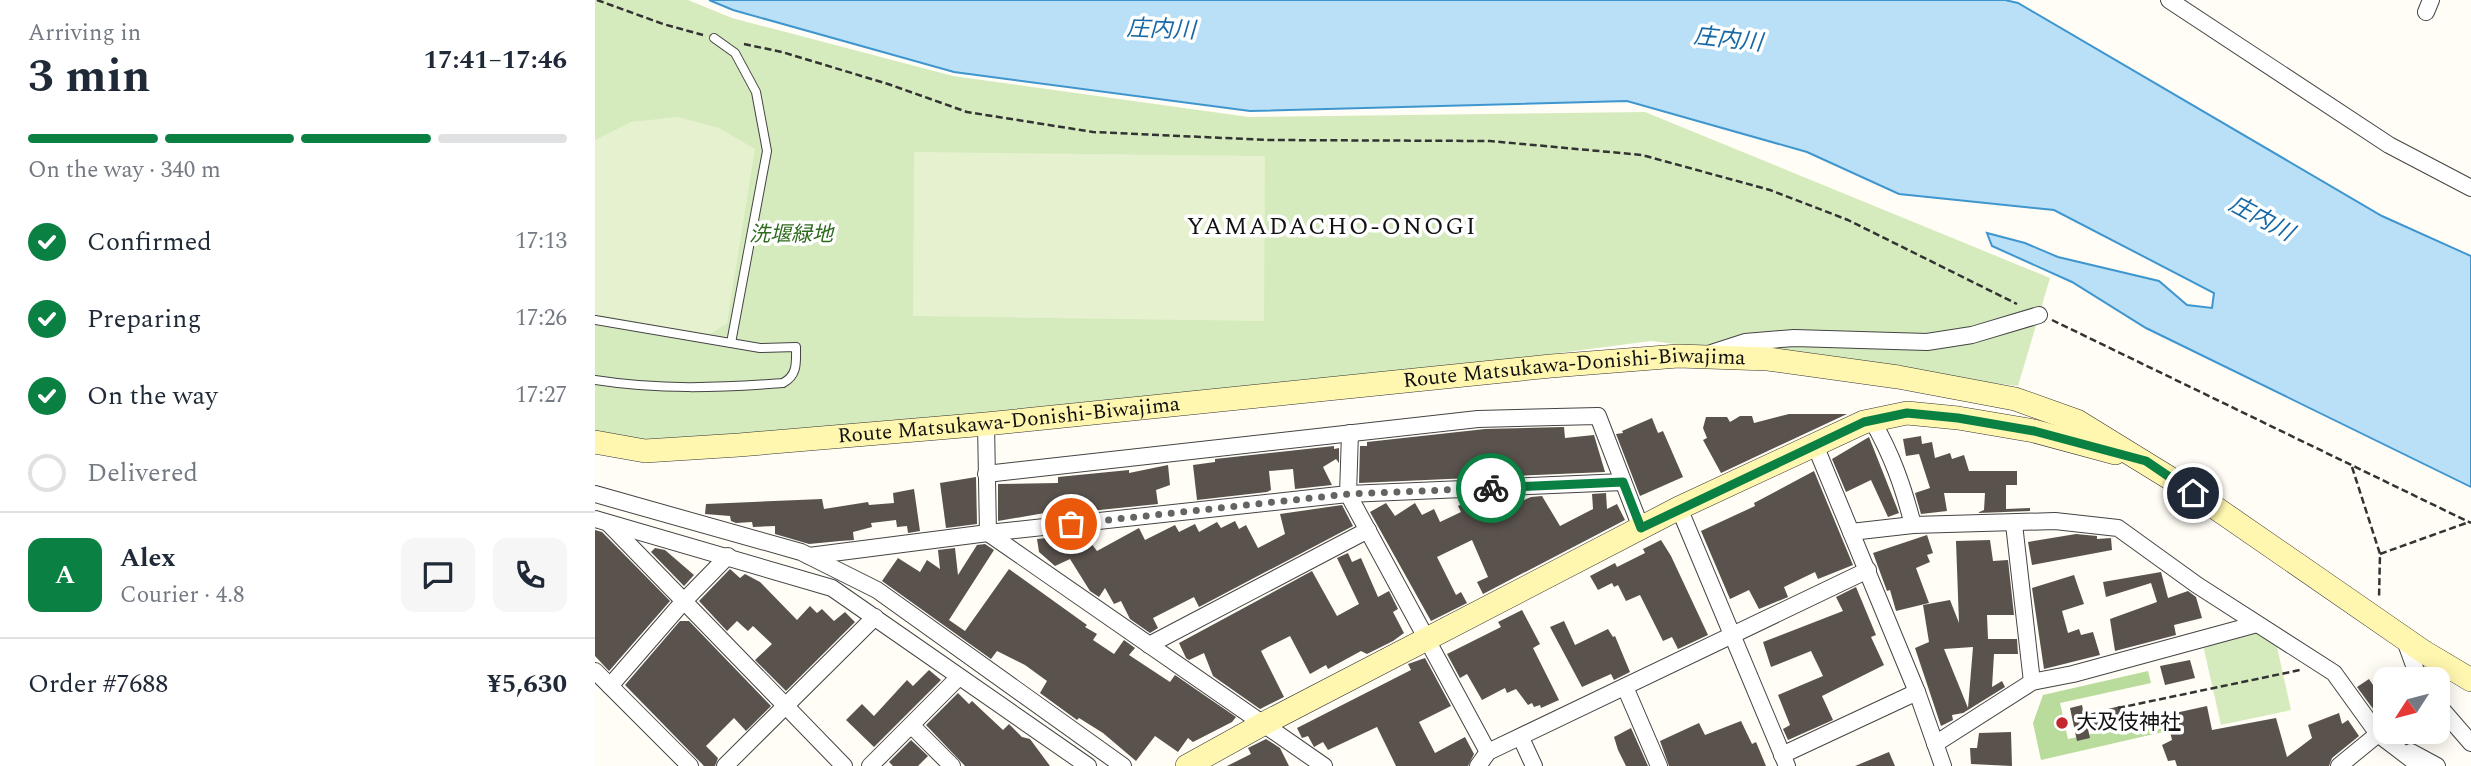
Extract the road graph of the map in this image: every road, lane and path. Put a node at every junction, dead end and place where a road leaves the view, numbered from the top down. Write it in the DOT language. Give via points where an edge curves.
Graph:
graph roads {
  1 [pos="597,0"];
  2 [pos="2169,0"];
  3 [pos="714,37"];
  4 [pos="2471,188"];
  5 [pos="2039,315"];
  6 [pos="595,320"];
  7 [pos="731,343"];
  8 [pos="1700,357"];
  9 [pos="595,380"];
  10 [pos="1872,421"];
  11 [pos="986,424"];
  12 [pos="1350,433"];
  13 [pos="595,442"];
  14 [pos="1815,445"];
  15 [pos="2146,461"];
  16 [pos="2352,467"];
  17 [pos="986,474"];
  18 [pos="1623,482"];
  19 [pos="595,494"];
  20 [pos="1349,494"];
  21 [pos="1679,508"];
  22 [pos="601,521"];
  23 [pos="2470,522"];
  24 [pos="1913,524"];
  25 [pos="2014,524"];
  26 [pos="1641,528"];
  27 [pos="1368,530"];
  28 [pos="1851,532"];
  29 [pos="988,533"];
  30 [pos="2380,554"];
  31 [pos="728,556"];
  32 [pos="809,556"];
  33 [pos="1868,570"];
  34 [pos="683,602"];
  35 [pos="875,617"];
  36 [pos="2378,621"];
  37 [pos="2257,624"];
  38 [pos="1732,634"];
  39 [pos="2404,638"];
  40 [pos="1427,639"];
  41 [pos="1149,645"];
  42 [pos="2322,665"];
  43 [pos="2415,667"];
  44 [pos="595,671"];
  45 [pos="959,677"];
  46 [pos="2471,680"];
  47 [pos="2032,681"];
  48 [pos="610,686"];
  49 [pos="1625,687"];
  50 [pos="1917,692"];
  51 [pos="785,708"];
  52 [pos="2118,708"];
  53 [pos="2450,719"];
  54 [pos="1263,724"];
  55 [pos="912,726"];
  56 [pos="2373,727"];
  57 [pos="1521,738"];
  58 [pos="2373,738"];
  59 [pos="2471,743"];
  60 [pos="1935,744"];
  61 [pos="2391,744"];
  62 [pos="2396,744"];
  63 [pos="1488,752"];
  64 [pos="1784,760"];
  65 [pos="691,766"];
  66 [pos="725,766"];
  67 [pos="844,766"];
  68 [pos="870,766"];
  69 [pos="952,766"];
  70 [pos="1088,766"];
  71 [pos="1123,766"];
  72 [pos="1187,766"];
  73 [pos="1324,766"];
  74 [pos="1478,766"];
  75 [pos="1534,766"];
  76 [pos="1659,766"];
  77 [pos="1943,766"];
  78 [pos="2339,766"];
  79 [pos="2420,766"];
  80 [pos="2437,766"];
  1 -- 3 [label="path"];
  2 -- 4 [label="street" via="2389,145"];
  3 -- 5 [label="path" via="782,52 967,113 1093,132 1282,141 1490,141 1642,155 1770,190 1848,220"];
  3 -- 7 [label="lane" via="736,53 756,92 767,151"];
  5 -- 8 [label="street" via="1972,335 1927,342 1794,338 1745,342"];
  5 -- 16 [label="path"];
  6 -- 7 [label="lane"];
  7 -- 9 [label="lane" via="796,347 796,371 783,383 701,389"];
  8 -- 11 [label="main road, Route Matsukawa-Donishi-Biwajima" via="1428,377"];
  8 -- 15 [label="main road, Route Matsukawa-Donishi-Biwajima" via="1768,359 2015,399 2077,421"];
  10 -- 14 [label="main road"];
  10 -- 15 [label="main road" via="1907,413 1958,418 2034,431"];
  10 -- 24 [label="street" via="1891,453"];
  11 -- 13 [label="main road, Route Matsukawa-Donishi-Biwajima" via="645,451"];
  11 -- 17 [label="street"];
  12 -- 17 [label="street"];
  12 -- 18 [label="street" via="1478,419 1598,416"];
  12 -- 20 [label="street"];
  14 -- 21 [label="main road"];
  14 -- 28 [label="street"];
  15 -- 36 [label="main road, Route Matsukawa-Donishi-Biwajima"];
  16 -- 23 [label="path"];
  16 -- 30 [label="path"];
  17 -- 29 [label="street"];
  18 -- 20 [label="street"];
  18 -- 26 [label="street"];
  19 -- 32 [label="street"];
  20 -- 27 [label="street"];
  20 -- 29 [label="street"];
  21 -- 26 [label="main road"];
  21 -- 38 [label="street"];
  22 -- 31 [label="street"];
  22 -- 34 [label="street"];
  23 -- 30 [label="path"];
  24 -- 25 [label="street"];
  24 -- 28 [label="street"];
  25 -- 37 [label="street" via="2055,521 2118,528"];
  25 -- 47 [label="street"];
  26 -- 40 [label="main road"];
  27 -- 40 [label="street"];
  27 -- 41 [label="street"];
  28 -- 33 [label="street"];
  29 -- 32 [label="street"];
  29 -- 41 [label="street"];
  30 -- 36 [label="path"];
  31 -- 34 [label="street"];
  31 -- 35 [label="street" via="832,588"];
  32 -- 71 [label="street" via="877,590"];
  33 -- 38 [label="street"];
  33 -- 50 [label="street"];
  34 -- 48 [label="street"];
  34 -- 51 [label="street"];
  35 -- 45 [label="street"];
  35 -- 51 [label="street"];
  36 -- 39 [label="main road, Route Matsukawa-Donishi-Biwajima"];
  37 -- 42 [label="street"];
  37 -- 47 [label="street"];
  38 -- 49 [label="street"];
  38 -- 64 [label="street"];
  39 -- 43 [label="street"];
  39 -- 46 [label="main road, Route Matsukawa-Donishi-Biwajima"];
  40 -- 54 [label="main road"];
  40 -- 63 [label="street"];
  41 -- 54 [label="street"];
  42 -- 52 [label="path"];
  42 -- 56 [label="street" via="2341,681"];
  44 -- 48 [label="street"];
  45 -- 55 [label="street"];
  45 -- 70 [label="street"];
  47 -- 60 [label="street"];
  48 -- 65 [label="street"];
  49 -- 57 [label="street"];
  49 -- 76 [label="street"];
  50 -- 60 [label="street"];
  50 -- 64 [label="street"];
  51 -- 66 [label="street"];
  51 -- 67 [label="street"];
  53 -- 59 [label="street"];
  54 -- 72 [label="main road"];
  54 -- 73 [label="street"];
  55 -- 68 [label="street"];
  55 -- 69 [label="street"];
  57 -- 63 [label="street"];
  57 -- 75 [label="street"];
  58 -- 78 [label="street"];
  60 -- 77 [label="street"];
  61 -- 79 [label="street"];
  62 -- 80 [label="street"];
  63 -- 74 [label="street"];
}
